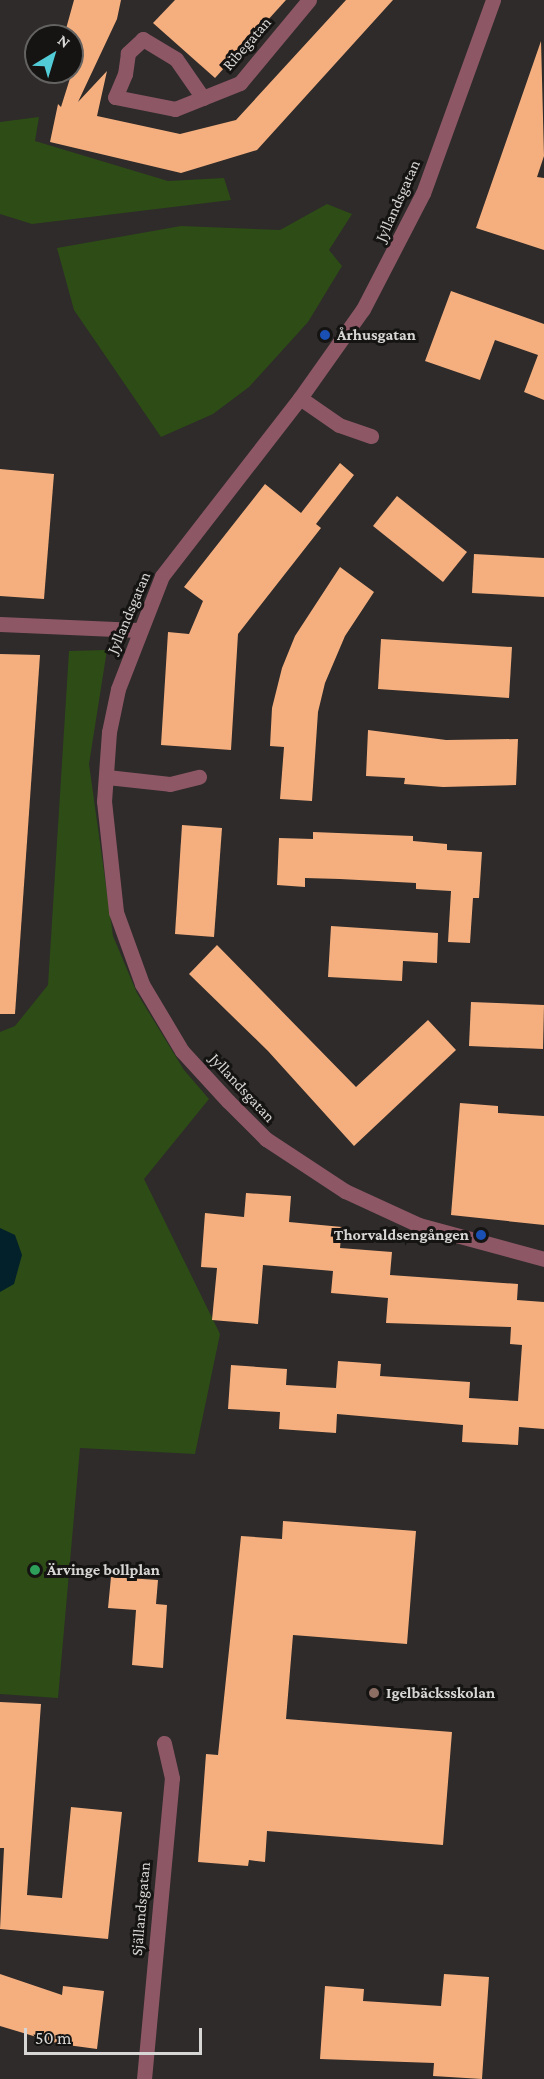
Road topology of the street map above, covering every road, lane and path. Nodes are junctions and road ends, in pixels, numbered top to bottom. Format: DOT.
graph roads {
  1 [pos="309,0"];
  2 [pos="493,0"];
  3 [pos="203,98"];
  4 [pos="300,398"];
  5 [pos="371,436"];
  6 [pos="0,624"];
  7 [pos="138,630"];
  8 [pos="106,777"];
  9 [pos="199,777"];
  10 [pos="544,1259"];
  11 [pos="164,1743"];
  12 [pos="144,2079"];
  1 -- 3 [label="street, Ribegatan"];
  2 -- 4 [label="street, Jyllandsgatan"];
  3 -- 3 [label="street, Ribegatan"];
  4 -- 5 [label="street"];
  4 -- 7 [label="street, Jyllandsgatan"];
  6 -- 7 [label="street"];
  7 -- 8 [label="street, Jyllandsgatan"];
  8 -- 9 [label="street"];
  8 -- 10 [label="street, Jyllandsgatan"];
  11 -- 12 [label="street, Själlandsgatan"];
}
